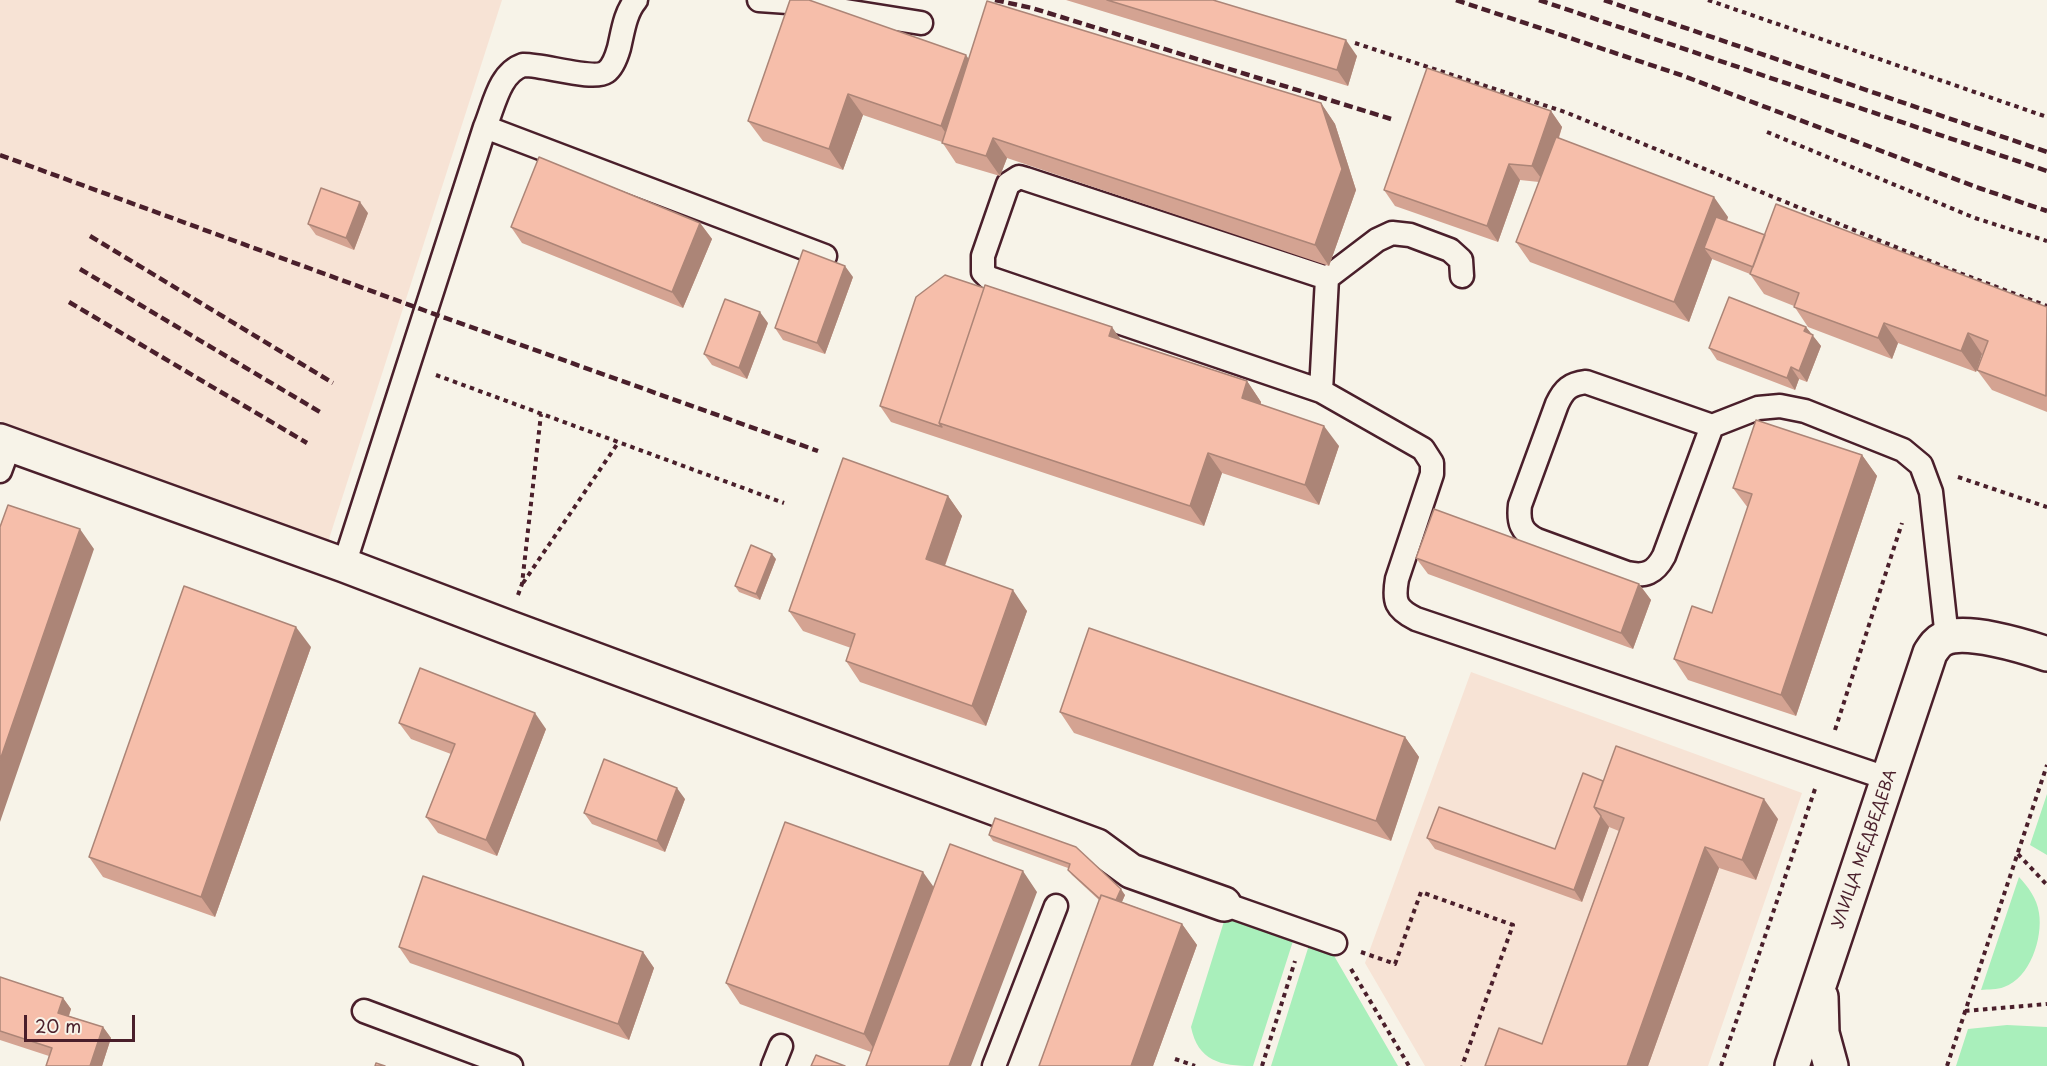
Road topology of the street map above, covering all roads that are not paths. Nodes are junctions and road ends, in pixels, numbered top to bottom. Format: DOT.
graph roads {
  1 [pos="636,0"];
  2 [pos="759,0"];
  3 [pos="921,23"];
  4 [pos="485,127"];
  5 [pos="825,256"];
  6 [pos="1462,276"];
  7 [pos="1327,278"];
  8 [pos="1321,392"];
  9 [pos="1712,426"];
  10 [pos="3,452"];
  11 [pos="344,565"];
  12 [pos="1947,638"];
  13 [pos="2047,654"];
  14 [pos="1888,779"];
  15 [pos="1224,904"];
  16 [pos="1056,906"];
  17 [pos="1335,943"];
  18 [pos="1821,981"];
  19 [pos="364,1011"];
  20 [pos="511,1066"];
  21 [pos="994,1066"];
  22 [pos="1792,1066"];
  23 [pos="1831,1066"];
  1 -- 4 [label="lane"];
  2 -- 3 [label="lane"];
  4 -- 5 [label="lane"];
  4 -- 11 [label="lane"];
  6 -- 7 [label="lane"];
  7 -- 8 [label="lane"];
  7 -- 8 [label="lane"];
  8 -- 14 [label="lane"];
  9 -- 9 [label="lane"];
  9 -- 12 [label="lane"];
  10 -- 11 [label="street"];
  11 -- 15 [label="street"];
  12 -- 13 [label="street"];
  12 -- 14 [label="street, УЛИЦА МЕДВЕДЕВА"];
  14 -- 18 [label="street, УЛИЦА МЕДВЕДЕВА"];
  15 -- 17 [label="lane"];
  16 -- 21 [label="lane"];
  18 -- 22 [label="street, УЛИЦА МЕДВЕДЕВА"];
  18 -- 23 [label="street"];
  19 -- 20 [label="lane"];
}
